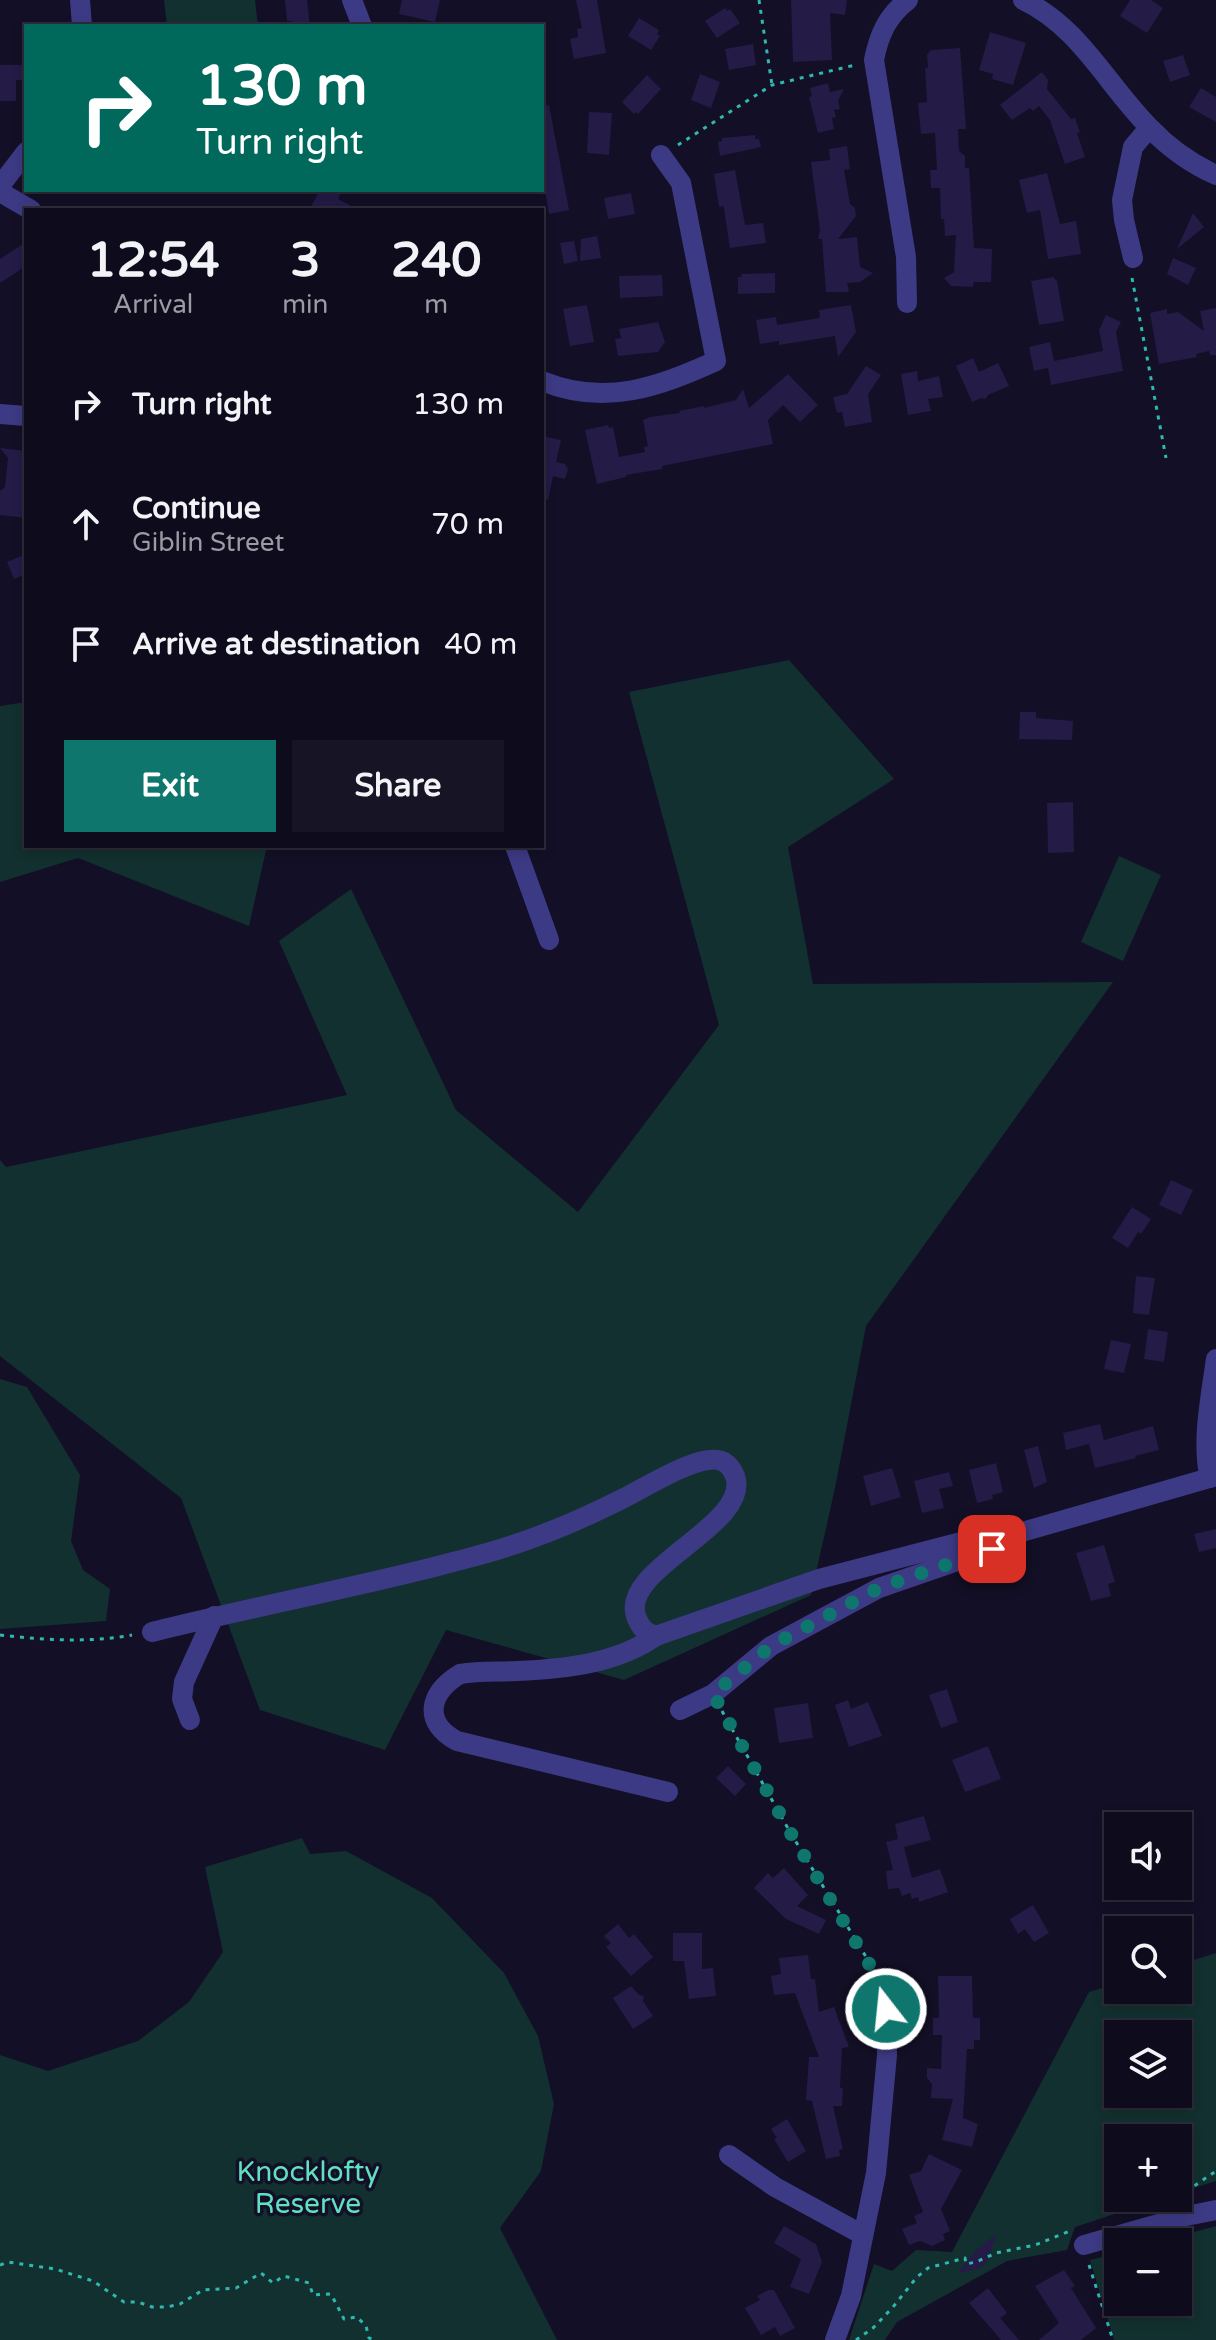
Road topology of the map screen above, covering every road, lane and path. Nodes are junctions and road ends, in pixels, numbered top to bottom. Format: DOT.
graph roads {
  1 [pos="80,0"];
  2 [pos="352,0"];
  3 [pos="759,0"];
  4 [pos="908,0"];
  5 [pos="1023,0"];
  6 [pos="82,24"];
  7 [pos="361,24"];
  8 [pos="874,60"];
  9 [pos="772,85"];
  10 [pos="1149,128"];
  11 [pos="24,155"];
  12 [pos="661,155"];
  13 [pos="1216,175"];
  14 [pos="0,189"];
  15 [pos="28,208"];
  16 [pos="1133,258"];
  17 [pos="907,303"];
  18 [pos="544,382"];
  19 [pos="0,414"];
  20 [pos="24,416"];
  21 [pos="1166,458"];
  22 [pos="516,848"];
  23 [pos="549,940"];
  24 [pos="1216,1359"];
  25 [pos="1213,1477"];
  26 [pos="1022,1532"];
  27 [pos="214,1616"];
  28 [pos="152,1632"];
  29 [pos="0,1635"];
  30 [pos="656,1636"];
  31 [pos="713,1694"];
  32 [pos="680,1710"];
  33 [pos="190,1720"];
  34 [pos="668,1792"];
  35 [pos="885,1986"];
  36 [pos="729,2155"];
  37 [pos="1216,2171"];
  38 [pos="1192,2187"];
  39 [pos="1216,2210"];
  40 [pos="863,2235"];
  41 [pos="1086,2253"];
  42 [pos="0,2265"];
  43 [pos="377,2340"];
  44 [pos="835,2340"];
  45 [pos="856,2340"];
  46 [pos="1113,2340"];
  1 -- 6 [label="street"];
  2 -- 7 [label="street"];
  3 -- 9 [label="path"];
  4 -- 8 [label="street"];
  5 -- 10 [label="street"];
  8 -- 9 [label="path"];
  8 -- 17 [label="street"];
  9 -- 12 [label="path"];
  10 -- 13 [label="street"];
  10 -- 16 [label="street"];
  11 -- 14 [label="street"];
  12 -- 18 [label="street"];
  14 -- 15 [label="street"];
  16 -- 21 [label="path"];
  19 -- 20 [label="street"];
  22 -- 23 [label="street"];
  24 -- 25 [label="street"];
  25 -- 26 [label="street"];
  26 -- 30 [label="street"];
  26 -- 31 [label="street"];
  27 -- 28 [label="street"];
  27 -- 30 [label="street"];
  27 -- 33 [label="street"];
  28 -- 29 [label="path"];
  30 -- 34 [label="street"];
  31 -- 32 [label="street"];
  31 -- 35 [label="path"];
  35 -- 40 [label="street"];
  36 -- 40 [label="street"];
  37 -- 38 [label="path"];
  39 -- 41 [label="street"];
  40 -- 44 [label="street"];
  41 -- 45 [label="path"];
  41 -- 46 [label="path"];
  42 -- 43 [label="path"];
}
